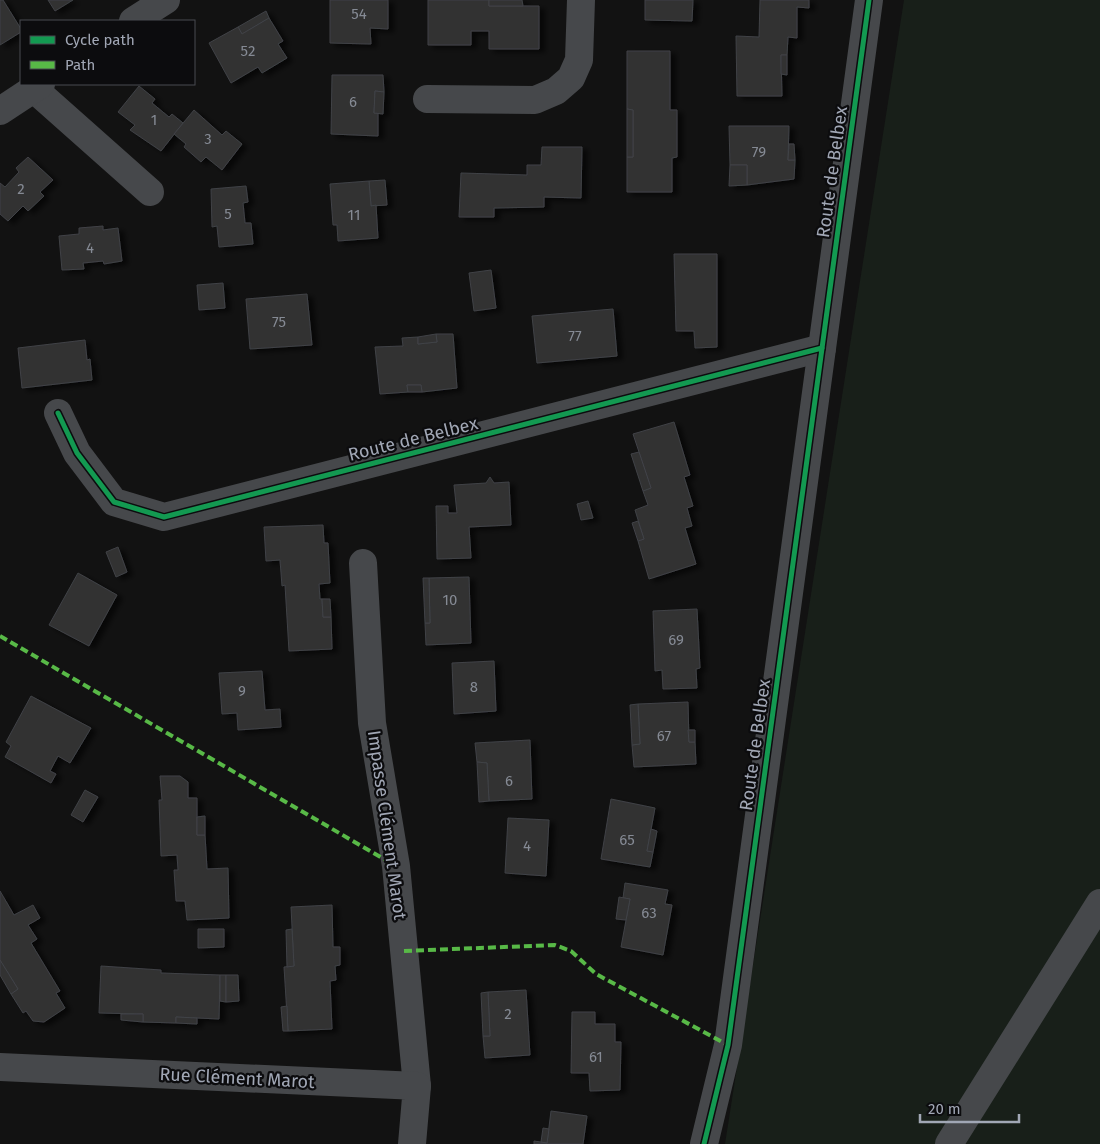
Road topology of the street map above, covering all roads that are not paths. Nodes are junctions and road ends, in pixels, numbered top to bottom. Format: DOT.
graph roads {
  1 [pos="166,0"];
  2 [pos="581,0"];
  3 [pos="869,0"];
  4 [pos="135,20"];
  5 [pos="38,86"];
  6 [pos="427,99"];
  7 [pos="0,111"];
  8 [pos="150,192"];
  9 [pos="822,348"];
  10 [pos="58,413"];
  11 [pos="363,563"];
  12 [pos="1100,903"];
  13 [pos="0,1067"];
  14 [pos="417,1086"];
  15 [pos="412,1144"];
  16 [pos="704,1144"];
  17 [pos="949,1144"];
  1 -- 4 [label="street"];
  2 -- 6 [label="street"];
  3 -- 9 [label="street, Route de Belbex"];
  5 -- 7 [label="street"];
  5 -- 8 [label="street"];
  9 -- 10 [label="street, Route de Belbex"];
  9 -- 16 [label="street, Route de Belbex"];
  11 -- 14 [label="street, Impasse Clément Marot"];
  12 -- 17 [label="street"];
  13 -- 14 [label="street, Rue Clément Marot"];
  14 -- 15 [label="street"];
}
